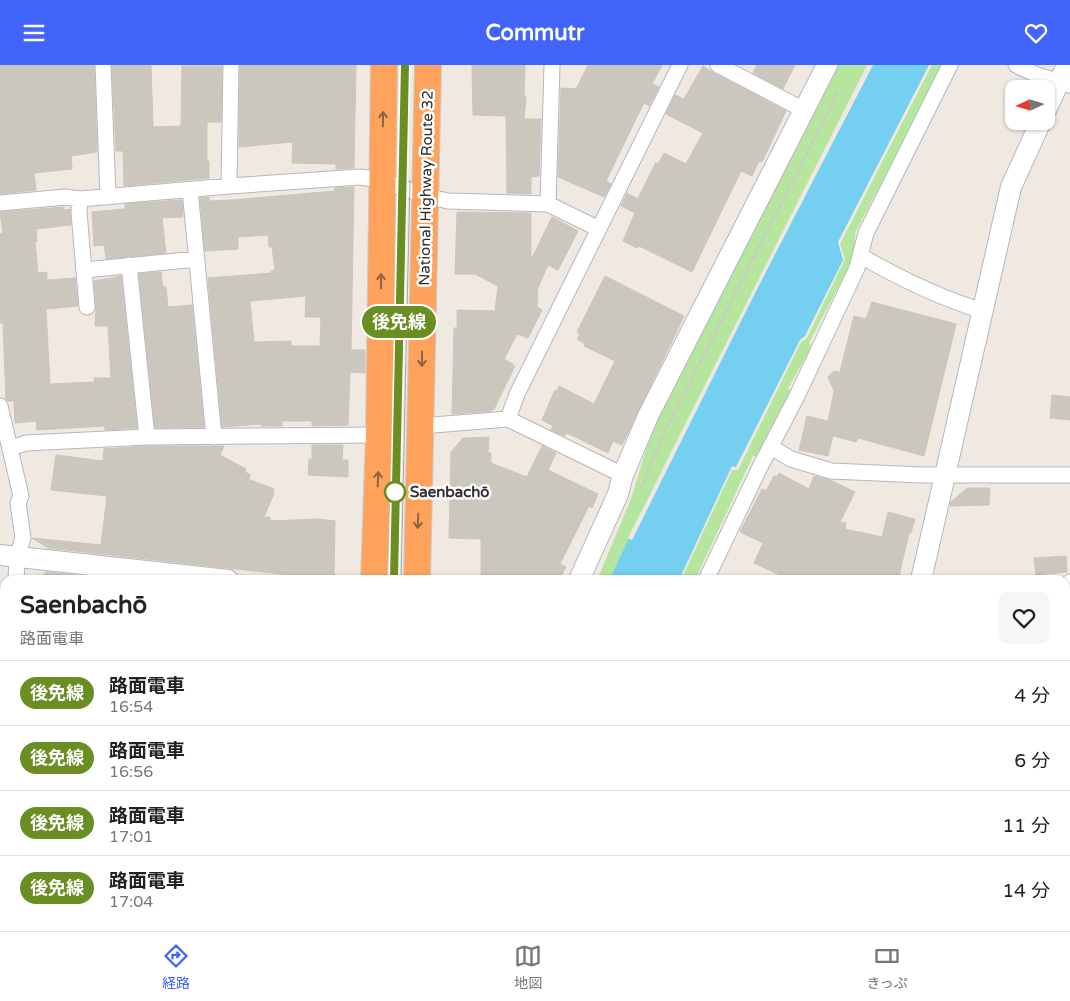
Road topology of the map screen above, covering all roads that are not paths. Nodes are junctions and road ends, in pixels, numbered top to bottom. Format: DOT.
graph roads {
  1 [pos="103,65"];
  2 [pos="231,65"];
  3 [pos="384,65"];
  4 [pos="428,65"];
  5 [pos="552,65"];
  6 [pos="680,65"];
  7 [pos="718,65"];
  8 [pos="827,65"];
  9 [pos="950,65"];
  10 [pos="1016,65"];
  11 [pos="1065,77"];
  12 [pos="1055,94"];
  13 [pos="804,110"];
  14 [pos="1037,130"];
  15 [pos="382,180"];
  16 [pos="229,186"];
  17 [pos="190,190"];
  18 [pos="425,196"];
  19 [pos="108,197"];
  20 [pos="80,199"];
  21 [pos="0,203"];
  22 [pos="548,204"];
  23 [pos="599,229"];
  24 [pos="861,255"];
  25 [pos="197,259"];
  26 [pos="129,265"];
  27 [pos="85,270"];
  28 [pos="87,307"];
  29 [pos="982,311"];
  30 [pos="0,406"];
  31 [pos="508,419"];
  32 [pos="421,426"];
  33 [pos="380,435"];
  34 [pos="148,437"];
  35 [pos="214,437"];
  36 [pos="771,447"];
  37 [pos="11,448"];
  38 [pos="946,474"];
  39 [pos="623,475"];
  40 [pos="1070,475"];
  41 [pos="8,556"];
  42 [pos="14,575"];
  43 [pos="182,575"];
  44 [pos="374,575"];
  45 [pos="417,575"];
  46 [pos="581,575"];
  47 [pos="708,575"];
  48 [pos="922,575"];
  1 -- 19 [label="street"];
  2 -- 16 [label="street"];
  15 -- 3 [label="highway, one-way"];
  4 -- 18 [label="highway, National Highway Route 32"];
  5 -- 22 [label="street"];
  6 -- 23 [label="street"];
  7 -- 13 [label="street"];
  8 -- 13 [label="street"];
  9 -- 24 [label="street"];
  10 -- 11 [label="street"];
  11 -- 12 [label="street"];
  13 -- 39 [label="street"];
  14 -- 29 [label="street"];
  15 -- 16 [label="street"];
  15 -- 18 [label="street"];
  33 -- 15 [label="highway, one-way"];
  16 -- 17 [label="street"];
  17 -- 19 [label="street"];
  17 -- 25 [label="street"];
  18 -- 22 [label="street"];
  18 -- 32 [label="highway, National Highway Route 32, one-way"];
  19 -- 20 [label="street"];
  20 -- 21 [label="street"];
  20 -- 27 [label="street"];
  22 -- 23 [label="street"];
  23 -- 31 [label="street"];
  24 -- 29 [label="street"];
  24 -- 36 [label="street"];
  25 -- 26 [label="street"];
  25 -- 35 [label="street"];
  26 -- 27 [label="street"];
  26 -- 34 [label="street"];
  27 -- 28 [label="street"];
  29 -- 38 [label="street"];
  30 -- 37 [label="street"];
  31 -- 32 [label="street"];
  31 -- 39 [label="street"];
  32 -- 45 [label="highway, National Highway Route 32, one-way"];
  33 -- 35 [label="street"];
  44 -- 33 [label="highway, one-way"];
  34 -- 35 [label="street"];
  34 -- 37 [label="street"];
  36 -- 38 [label="street"];
  36 -- 47 [label="street"];
  37 -- 41 [label="street"];
  38 -- 40 [label="street"];
  38 -- 48 [label="street"];
  39 -- 46 [label="street"];
  41 -- 42 [label="street"];
  41 -- 43 [label="street"];
}
